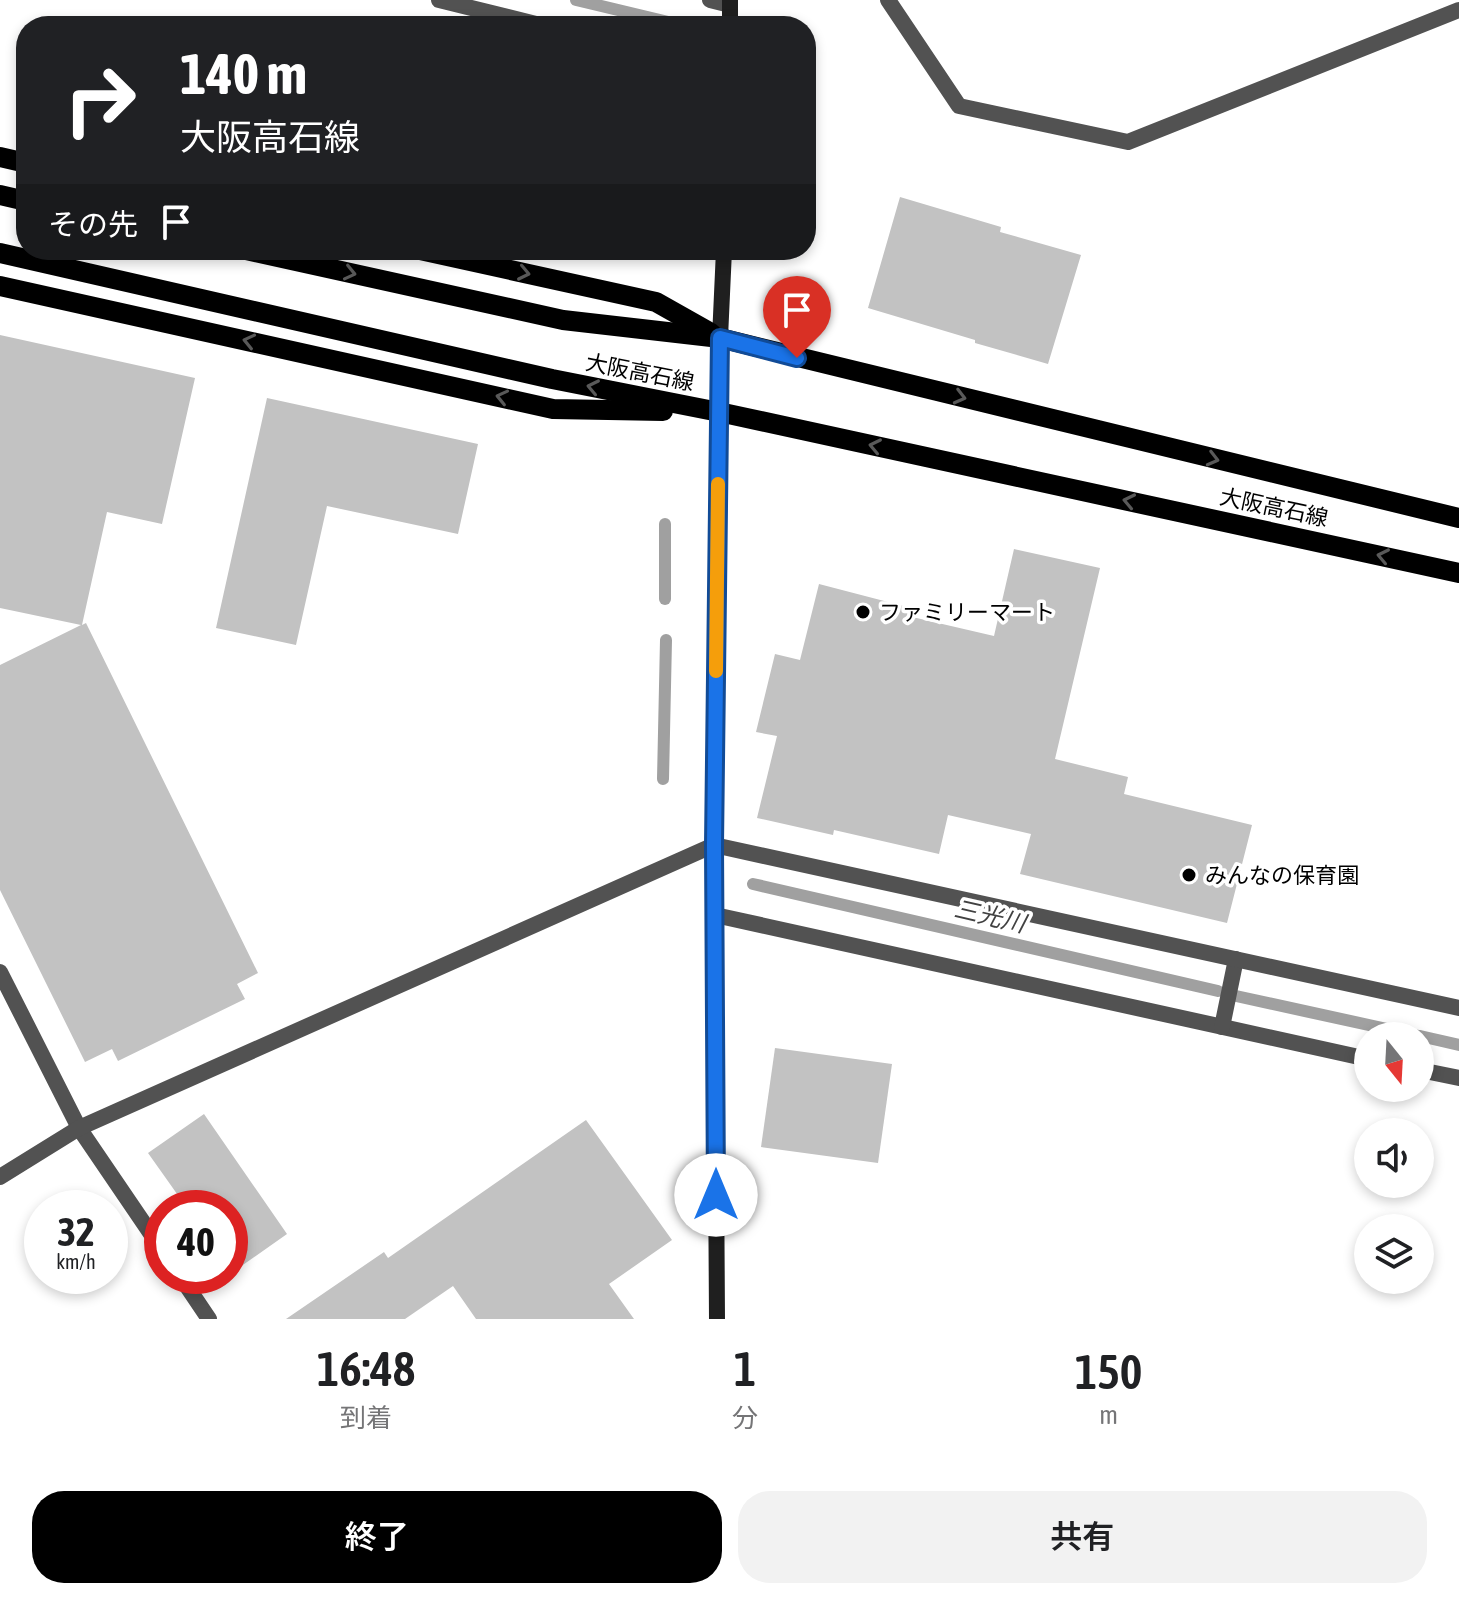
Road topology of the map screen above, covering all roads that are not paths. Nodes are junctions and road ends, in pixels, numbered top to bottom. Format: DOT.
graph roads {
  1 [pos="439,0"];
  2 [pos="710,0"];
  3 [pos="888,0"];
  4 [pos="730,2"];
  5 [pos="1459,10"];
  6 [pos="504,16"];
  7 [pos="31,260"];
  8 [pos="291,260"];
  9 [pos="465,260"];
  10 [pos="724,260"];
  11 [pos="0,286"];
  12 [pos="720,338"];
  13 [pos="719,412"];
  14 [pos="1459,518"];
  15 [pos="1459,573"];
  16 [pos="714,845"];
  17 [pos="715,915"];
  18 [pos="1235,964"];
  19 [pos="0,972"];
  20 [pos="1459,1008"];
  21 [pos="1222,1027"];
  22 [pos="1354,1056"];
  23 [pos="1434,1073"];
  24 [pos="1459,1078"];
  25 [pos="79,1128"];
  26 [pos="0,1177"];
  27 [pos="144,1224"];
  28 [pos="192,1294"];
  29 [pos="209,1319"];
  30 [pos="717,1319"];
  1 -- 6 [label="street"];
  2 -- 4 [label="street"];
  3 -- 5 [label="street"];
  13 -- 7 [label="main road, 大阪高石線, one-way"];
  8 -- 12 [label="main road, 大阪高石線, one-way"];
  9 -- 12 [label="main road, one-way"];
  10 -- 12 [label="street"];
  13 -- 11 [label="main road, one-way"];
  12 -- 13 [label="street"];
  12 -- 14 [label="main road, 大阪高石線, one-way"];
  15 -- 13 [label="main road, 大阪高石線, one-way"];
  13 -- 16 [label="street"];
  16 -- 17 [label="street"];
  16 -- 18 [label="street"];
  16 -- 25 [label="street"];
  17 -- 21 [label="street"];
  17 -- 30 [label="street"];
  18 -- 20 [label="street"];
  18 -- 21 [label="street"];
  19 -- 25 [label="street"];
  21 -- 22 [label="street"];
  23 -- 24 [label="street"];
  25 -- 26 [label="street"];
  25 -- 27 [label="street"];
  28 -- 29 [label="street"];
}
